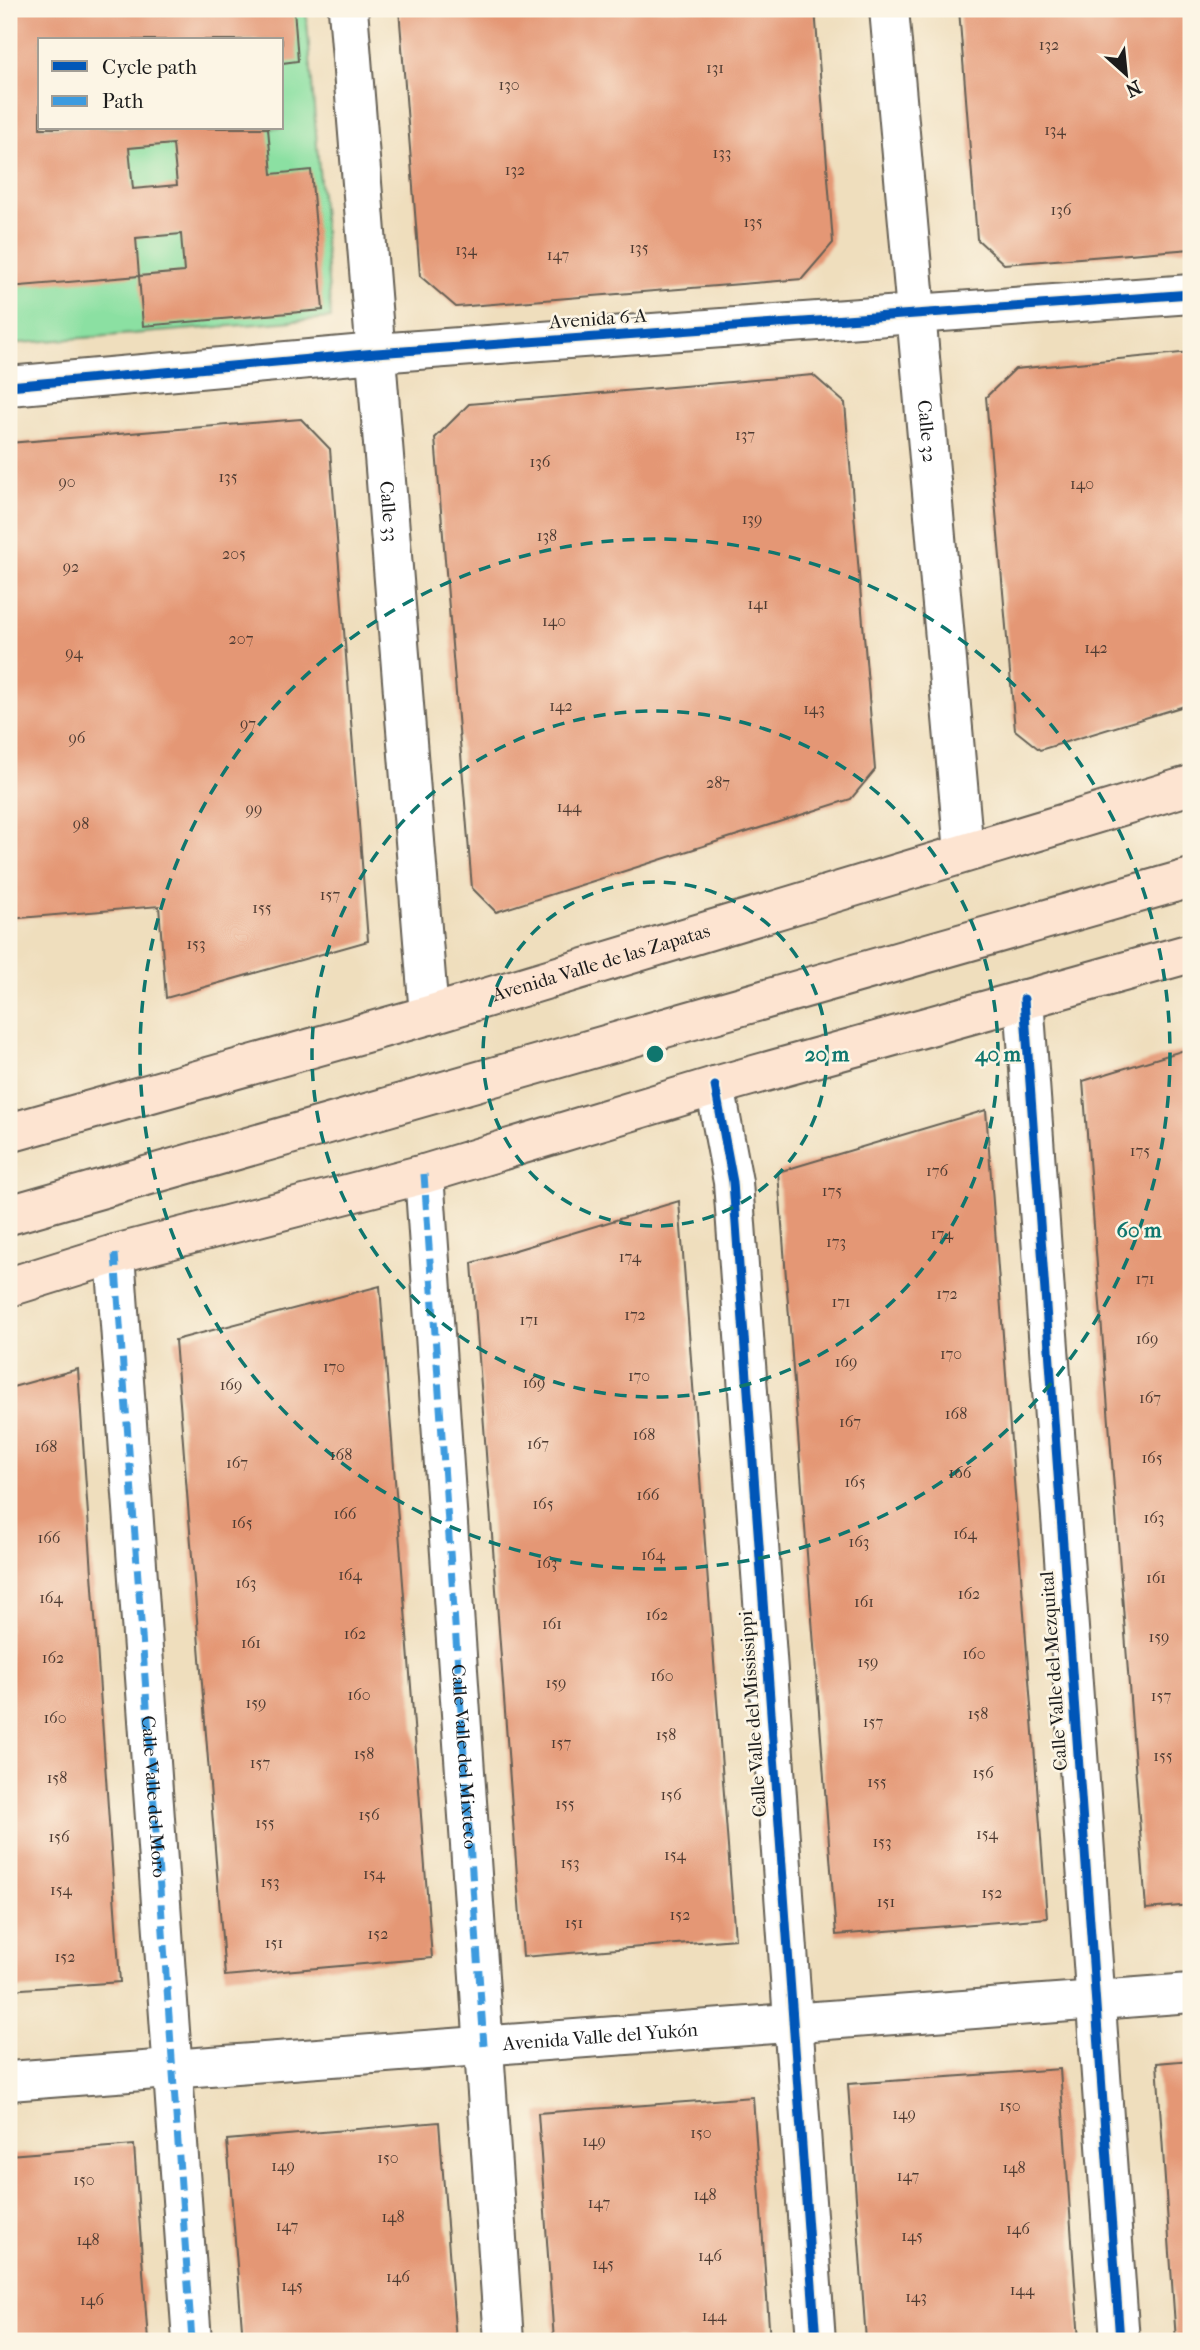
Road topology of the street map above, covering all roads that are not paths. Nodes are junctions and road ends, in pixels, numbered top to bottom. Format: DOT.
graph roads {
  1 [pos="348,9"];
  2 [pos="889,9"];
  3 [pos="1191,294"];
  4 [pos="914,314"];
  5 [pos="376,353"];
  6 [pos="9,386"];
  7 [pos="1191,785"];
  8 [pos="964,852"];
  9 [pos="1191,878"];
  10 [pos="1191,953"];
  11 [pos="1024,999"];
  12 [pos="429,1015"];
  13 [pos="715,1086"];
  14 [pos="9,1133"];
  15 [pos="424,1174"];
  16 [pos="9,1215"];
  17 [pos="115,1254"];
  18 [pos="9,1287"];
  19 [pos="1191,1993"];
  20 [pos="1095,2000"];
  21 [pos="793,2023"];
  22 [pos="484,2046"];
  23 [pos="172,2070"];
  24 [pos="9,2081"];
  25 [pos="192,2341"];
  26 [pos="504,2341"];
  27 [pos="816,2341"];
  28 [pos="1120,2341"];
  1 -- 5 [label="street, Calle 33"];
  2 -- 4 [label="street, Calle 32"];
  3 -- 4 [label="street, Avenida 6-A"];
  4 -- 5 [label="street, Avenida 6-A"];
  4 -- 8 [label="street, Calle 32"];
  5 -- 6 [label="street, Avenida 6-A"];
  5 -- 12 [label="street, Calle 33"];
  7 -- 8 [label="main road, Avenida Valle de las Zapatas"];
  8 -- 12 [label="main road, Avenida Valle de las Zapatas"];
  9 -- 16 [label="main road"];
  10 -- 11 [label="main road"];
  11 -- 13 [label="main road"];
  11 -- 20 [label="street, Calle Valle del Mezquital"];
  12 -- 14 [label="main road, Avenida Valle de las Zapatas"];
  13 -- 15 [label="main road"];
  13 -- 21 [label="street, Calle Valle del Mississippi"];
  15 -- 17 [label="main road"];
  15 -- 22 [label="street, Calle Valle del Mixteco"];
  17 -- 18 [label="main road"];
  17 -- 23 [label="street, Calle Valle del Moro"];
  19 -- 20 [label="street, Avenida Valle del Yukón"];
  20 -- 21 [label="street, Avenida Valle del Yukón"];
  20 -- 28 [label="street, Calle Valle del Mezquital"];
  21 -- 22 [label="street, Avenida Valle del Yukón"];
  21 -- 27 [label="street, Calle Valle del Mississippi"];
  22 -- 23 [label="street, Avenida Valle del Yukón"];
  22 -- 26 [label="street, Calle Valle del Mixteco"];
  23 -- 24 [label="street, Avenida Valle del Yukón"];
  23 -- 25 [label="street, Calle Valle del Moro"];
}
